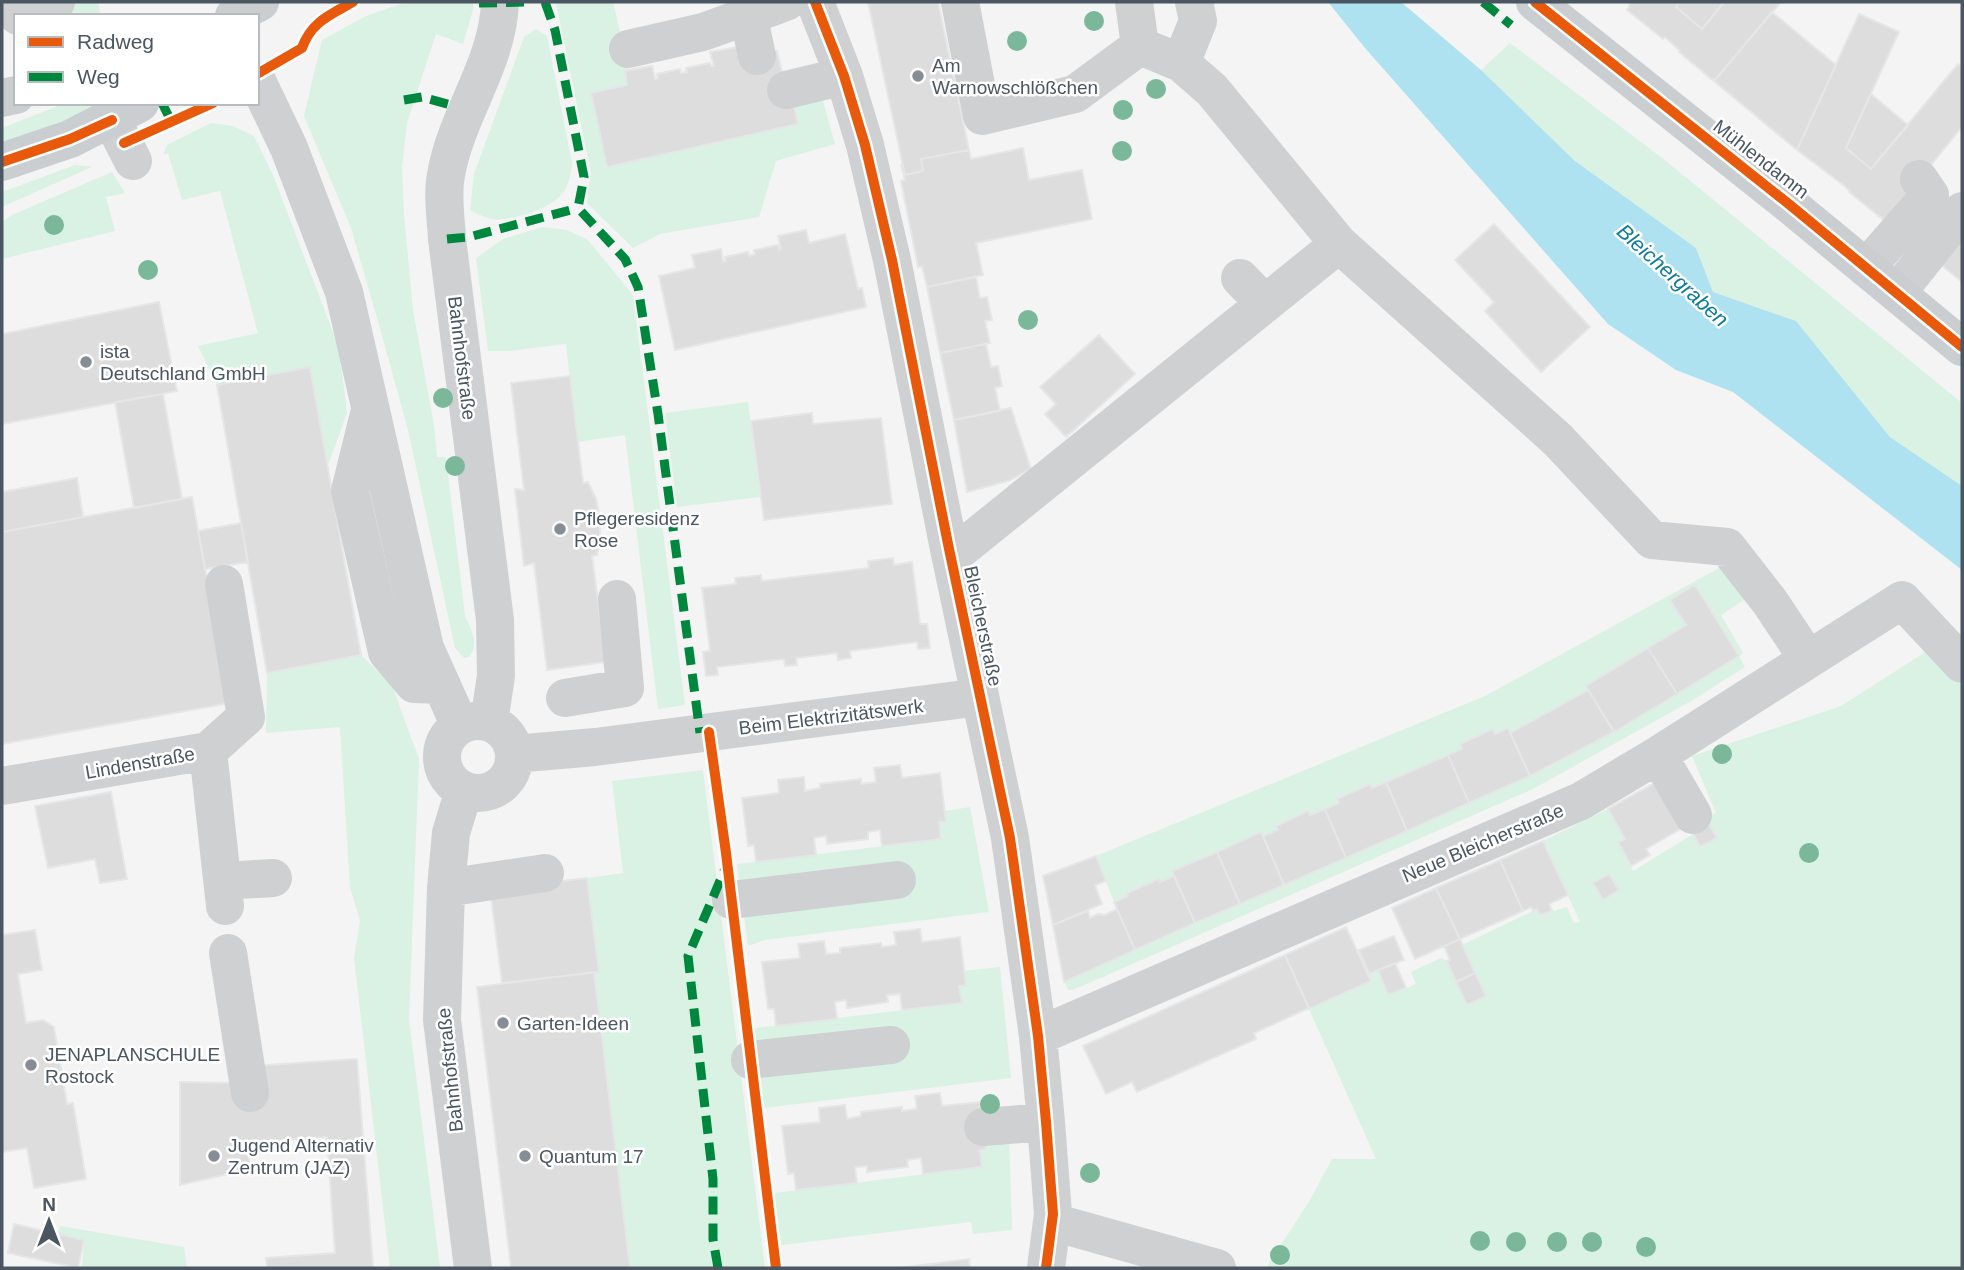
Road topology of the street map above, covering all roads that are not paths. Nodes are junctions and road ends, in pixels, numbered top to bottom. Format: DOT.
graph roads {
  1 [pos="9,2"];
  2 [pos="55,2"];
  3 [pos="260,2"];
  4 [pos="500,2"];
  5 [pos="786,2"];
  6 [pos="815,2"];
  7 [pos="960,2"];
  8 [pos="1134,2"];
  9 [pos="1194,2"];
  10 [pos="1535,2"];
  11 [pos="2,4"];
  12 [pos="22,14"];
  13 [pos="238,14"];
  14 [pos="748,15"];
  15 [pos="1140,46"];
  16 [pos="628,49"];
  17 [pos="757,55"];
  18 [pos="1181,63"];
  19 [pos="844,76"];
  20 [pos="259,85"];
  21 [pos="786,90"];
  22 [pos="126,112"];
  23 [pos="133,162"];
  24 [pos="2,163"];
  25 [pos="1919,179"];
  26 [pos="1962,211"];
  27 [pos="1339,244"];
  28 [pos="1866,268"];
  29 [pos="1897,293"];
  30 [pos="1962,347"];
  31 [pos="951,557"];
  32 [pos="224,584"];
  33 [pos="617,599"];
  34 [pos="1808,659"];
  35 [pos="1962,664"];
  36 [pos="625,688"];
  37 [pos="980,697"];
  38 [pos="565,698"];
  39 [pos="474,724"];
  40 [pos="630,742"];
  41 [pos="208,751"];
  42 [pos="514,754"];
  43 [pos="1658,755"];
  44 [pos="2,786"];
  45 [pos="464,790"];
  46 [pos="1693,815"];
  47 [pos="545,873"];
  48 [pos="274,878"];
  49 [pos="897,880"];
  50 [pos="446,888"];
  51 [pos="731,900"];
  52 [pos="228,953"];
  53 [pos="1038,1036"];
  54 [pos="891,1045"];
  55 [pos="750,1060"];
  56 [pos="250,1093"];
  57 [pos="1046,1122"];
  58 [pos="983,1127"];
  59 [pos="1053,1222"];
  60 [pos="473,1268"];
  61 [pos="1046,1268"];
  62 [pos="1217,1268"];
  1 -- 11 [label="street"];
  2 -- 12 [label="street"];
  3 -- 13 [label="main road"];
  4 -- 39 [label="street, Bahnhofstraße"];
  5 -- 14 [label="street"];
  6 -- 19 [label="street, Bleicherstraße"];
  7 -- 15 [label="street"];
  8 -- 15 [label="street"];
  9 -- 18 [label="street"];
  10 -- 28 [label="main road, Mühlendamm"];
  14 -- 16 [label="street"];
  14 -- 17 [label="street"];
  15 -- 18 [label="street"];
  18 -- 27 [label="street"];
  19 -- 21 [label="street"];
  19 -- 31 [label="street, Bleicherstraße"];
  20 -- 39 [label="street"];
  22 -- 23 [label="street"];
  22 -- 24 [label="main road"];
  25 -- 28 [label="street"];
  26 -- 29 [label="street"];
  27 -- 31 [label="street"];
  27 -- 34 [label="street"];
  28 -- 29 [label="main road, Mühlendamm"];
  29 -- 30 [label="main road, Mühlendamm"];
  31 -- 37 [label="street, Bleicherstraße"];
  32 -- 41 [label="street"];
  33 -- 36 [label="street"];
  34 -- 35 [label="street, Neue Bleicherstraße"];
  34 -- 43 [label="street, Neue Bleicherstraße"];
  36 -- 38 [label="street"];
  36 -- 40 [label="street"];
  37 -- 40 [label="street, Beim Elektrizitätswerk"];
  37 -- 53 [label="street, Bleicherstraße"];
  39 -- 42 [label="street"];
  39 -- 45 [label="street"];
  40 -- 42 [label="street, Beim Elektrizitätswerk"];
  41 -- 44 [label="street, Lindenstraße"];
  41 -- 48 [label="street, Lindenstraße"];
  42 -- 45 [label="street"];
  43 -- 46 [label="street"];
  43 -- 53 [label="street, Neue Bleicherstraße"];
  45 -- 50 [label="street, Bahnhofstraße"];
  47 -- 50 [label="street"];
  49 -- 51 [label="street"];
  50 -- 60 [label="street, Bahnhofstraße"];
  52 -- 56 [label="street"];
  53 -- 57 [label="street, Bleicherstraße"];
  54 -- 55 [label="street"];
  57 -- 58 [label="street"];
  57 -- 59 [label="street, Bleicherstraße"];
  59 -- 61 [label="street, Bleicherstraße"];
  59 -- 62 [label="street"];
}
